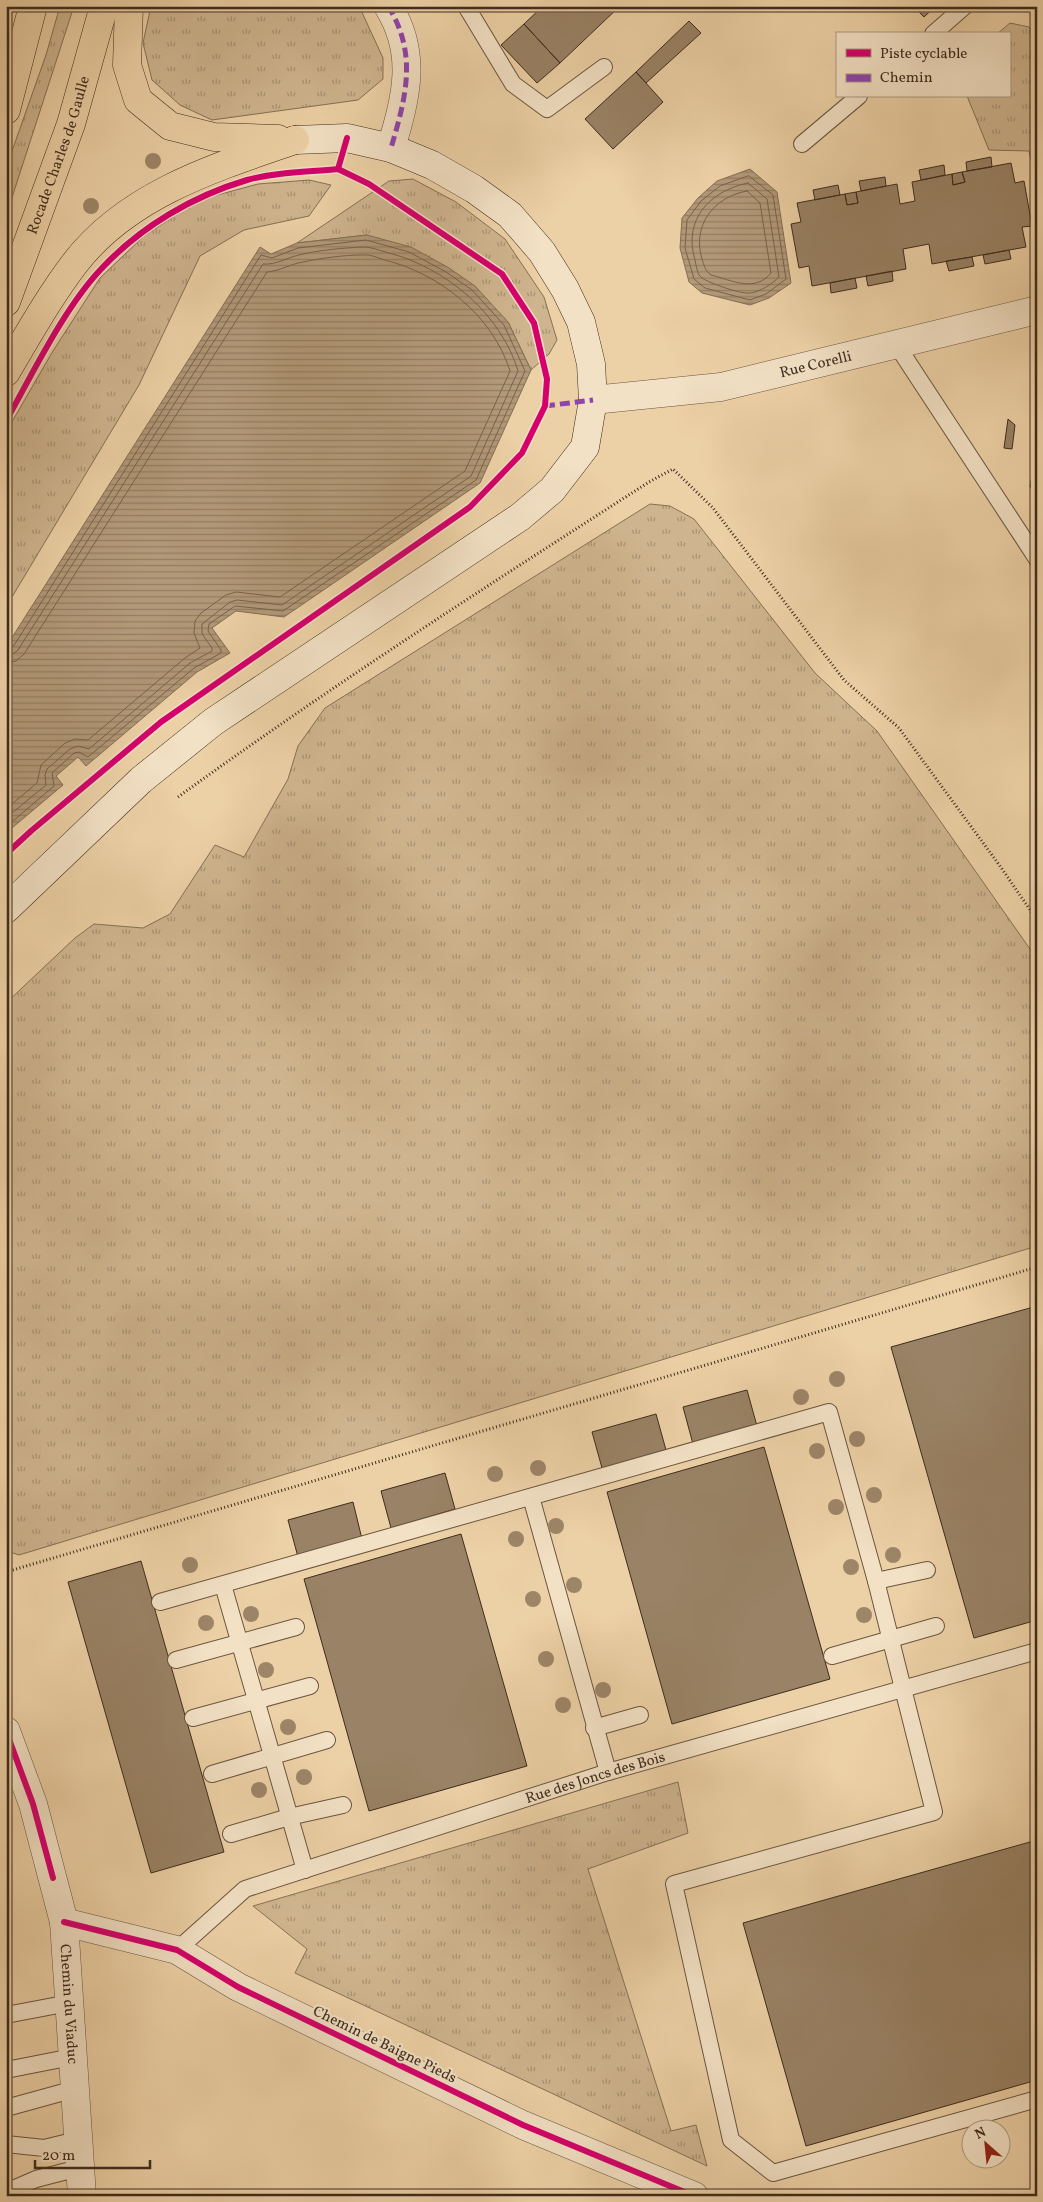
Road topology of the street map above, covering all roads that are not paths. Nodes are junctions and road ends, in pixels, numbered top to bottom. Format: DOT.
graph roads {
  1 [pos="33,6"];
  2 [pos="104,6"];
  3 [pos="129,6"];
  4 [pos="388,6"];
  5 [pos="466,6"];
  6 [pos="965,6"];
  7 [pos="935,32"];
  8 [pos="604,67"];
  9 [pos="857,98"];
  10 [pos="6,110"];
  11 [pos="295,140"];
  12 [pos="802,144"];
  13 [pos="391,148"];
  14 [pos="6,302"];
  15 [pos="1037,310"];
  16 [pos="896,344"];
  17 [pos="6,372"];
  18 [pos="593,400"];
  19 [pos="1037,559"];
  20 [pos="6,909"];
  21 [pos="531,1497"];
  22 [pos="928,1570"];
  23 [pos="876,1581"];
  24 [pos="223,1585"];
  25 [pos="160,1602"];
  26 [pos="936,1626"];
  27 [pos="296,1627"];
  28 [pos="890,1638"];
  29 [pos="240,1644"];
  30 [pos="1037,1651"];
  31 [pos="832,1656"];
  32 [pos="176,1660"];
  33 [pos="310,1686"];
  34 [pos="903,1687"];
  35 [pos="256,1700"];
  36 [pos="640,1715"];
  37 [pos="193,1718"];
  38 [pos="594,1728"];
  39 [pos="6,1731"];
  40 [pos="327,1740"];
  41 [pos="272,1756"];
  42 [pos="608,1772"];
  43 [pos="212,1774"];
  44 [pos="344,1806"];
  45 [pos="290,1817"];
  46 [pos="231,1834"];
  47 [pos="306,1870"];
  48 [pos="64,1922"];
  49 [pos="177,1950"];
  50 [pos="69,2003"];
  51 [pos="6,2015"];
  52 [pos="72,2057"];
  53 [pos="6,2070"];
  54 [pos="75,2089"];
  55 [pos="1037,2099"];
  56 [pos="6,2108"];
  57 [pos="77,2140"];
  58 [pos="6,2144"];
  59 [pos="79,2168"];
  60 [pos="6,2192"];
  61 [pos="82,2196"];
  62 [pos="694,2196"];
  1 -- 10 [label="main road"];
  2 -- 14 [label="main road, Rocade Charles de Gaulle"];
  3 -- 11 [label="main road"];
  4 -- 13 [label="street"];
  5 -- 8 [label="lane"];
  6 -- 7 [label="lane"];
  9 -- 12 [label="lane"];
  11 -- 13 [label="street"];
  11 -- 17 [label="main road"];
  13 -- 18 [label="street"];
  15 -- 16 [label="street, Rue Corelli"];
  16 -- 18 [label="street, Rue Corelli"];
  16 -- 19 [label="lane"];
  18 -- 20 [label="street"];
  21 -- 23 [label="lane"];
  21 -- 24 [label="lane"];
  21 -- 38 [label="lane"];
  22 -- 23 [label="lane"];
  23 -- 28 [label="lane"];
  24 -- 25 [label="lane"];
  24 -- 29 [label="lane"];
  26 -- 28 [label="lane"];
  27 -- 29 [label="lane"];
  28 -- 31 [label="lane"];
  28 -- 34 [label="lane"];
  29 -- 32 [label="lane"];
  29 -- 35 [label="lane"];
  30 -- 34 [label="lane, Rue des Joncs des Bois"];
  33 -- 35 [label="lane"];
  34 -- 42 [label="lane, Rue des Joncs des Bois"];
  34 -- 55 [label="lane"];
  35 -- 37 [label="lane"];
  35 -- 41 [label="lane"];
  36 -- 38 [label="lane"];
  38 -- 42 [label="lane"];
  39 -- 48 [label="street, Chemin du Viaduc"];
  40 -- 41 [label="lane"];
  41 -- 43 [label="lane"];
  41 -- 45 [label="lane"];
  42 -- 47 [label="lane, Rue des Joncs des Bois"];
  44 -- 45 [label="lane"];
  45 -- 46 [label="lane"];
  45 -- 47 [label="lane"];
  47 -- 49 [label="lane, Rue des Joncs des Bois"];
  48 -- 49 [label="street, Chemin de Baigne Pieds"];
  48 -- 50 [label="street, Chemin du Viaduc"];
  49 -- 62 [label="street, Chemin de Baigne Pieds"];
  50 -- 51 [label="lane"];
  50 -- 52 [label="street, Chemin du Viaduc"];
  52 -- 53 [label="lane"];
  52 -- 54 [label="street, Chemin du Viaduc"];
  54 -- 56 [label="lane"];
  54 -- 57 [label="street, Chemin du Viaduc"];
  57 -- 58 [label="lane"];
  57 -- 59 [label="street, Chemin du Viaduc"];
  59 -- 60 [label="lane"];
  59 -- 61 [label="street, Chemin du Viaduc"];
}
